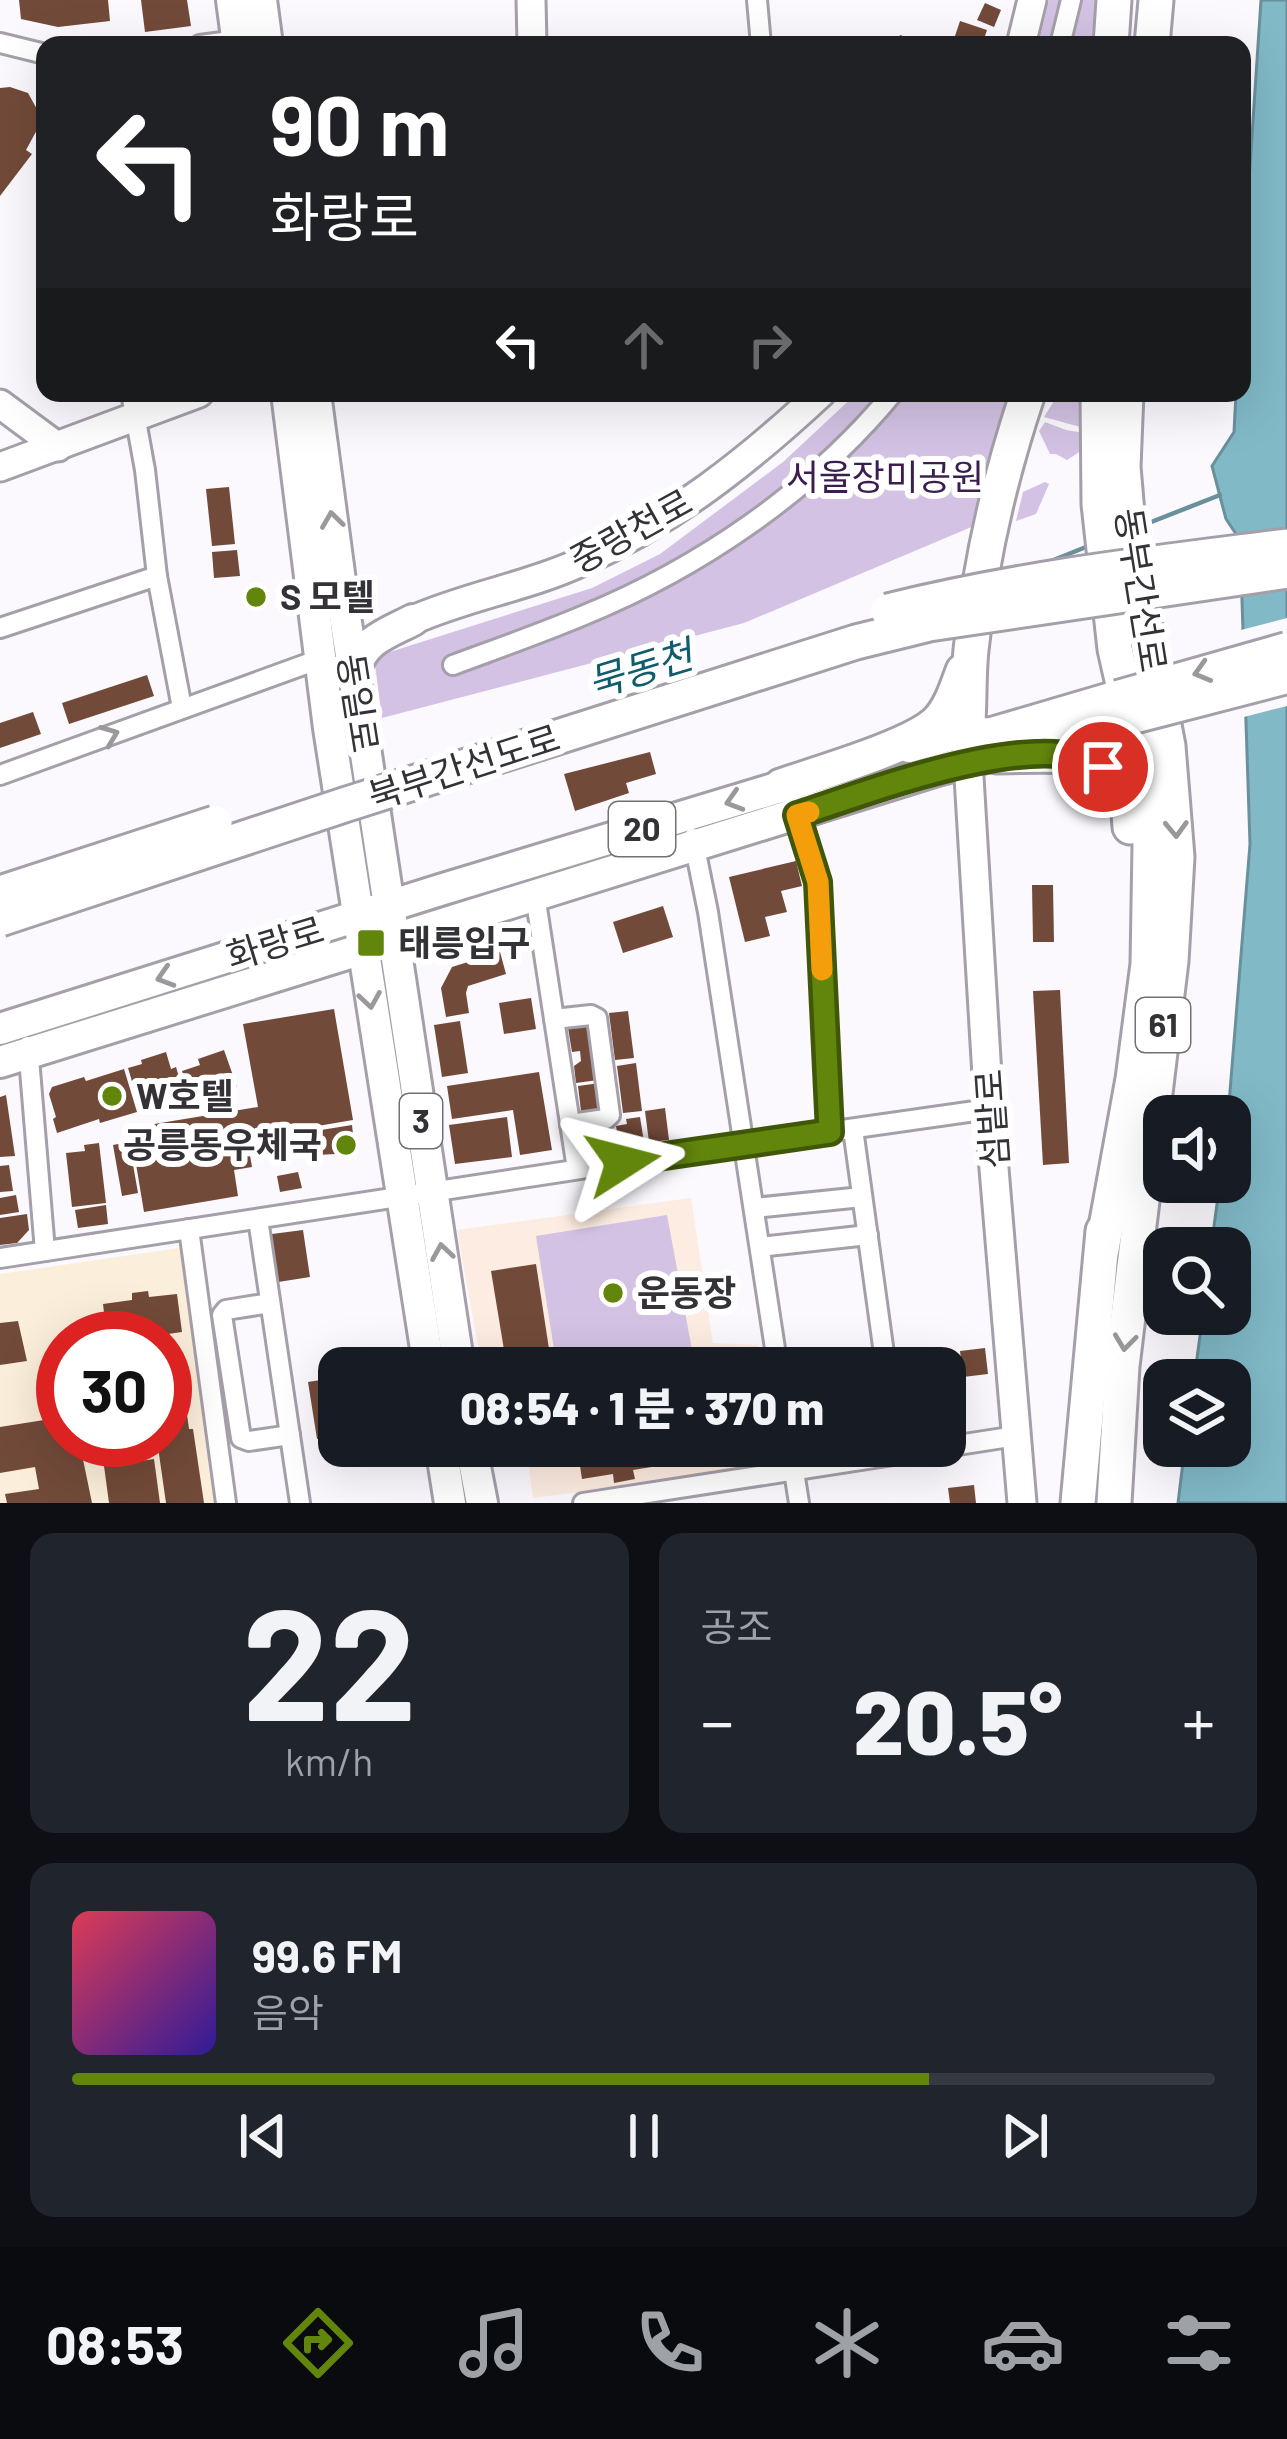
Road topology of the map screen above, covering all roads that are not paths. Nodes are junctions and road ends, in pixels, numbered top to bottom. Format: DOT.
graph roads {
  1 [pos="232,0"];
  2 [pos="261,0"];
  3 [pos="531,0"];
  4 [pos="758,0"];
  5 [pos="1032,0"];
  6 [pos="1071,0"];
  7 [pos="1118,0"];
  8 [pos="1156,0"];
  9 [pos="247,36"];
  10 [pos="252,36"];
  11 [pos="532,36"];
  12 [pos="760,36"];
  13 [pos="1024,36"];
  14 [pos="1062,36"];
  15 [pos="1112,36"];
  16 [pos="1122,36"];
  17 [pos="1154,36"];
  18 [pos="0,43"];
  19 [pos="36,52"];
  20 [pos="288,402"];
  21 [pos="316,402"];
  22 [pos="811,402"];
  23 [pos="886,402"];
  24 [pos="1025,402"];
  25 [pos="1098,402"];
  26 [pos="1126,402"];
  27 [pos="0,404"];
  28 [pos="132,405"];
  29 [pos="58,447"];
  30 [pos="0,466"];
  31 [pos="1287,546"];
  32 [pos="1117,550"];
  33 [pos="1287,571"];
  34 [pos="157,576"];
  35 [pos="345,614"];
  36 [pos="413,620"];
  37 [pos="0,628"];
  38 [pos="1287,648"];
  39 [pos="971,652"];
  40 [pos="320,659"];
  41 [pos="453,665"];
  42 [pos="354,672"];
  43 [pos="1287,678"];
  44 [pos="182,707"];
  45 [pos="1122,708"];
  46 [pos="977,751"];
  47 [pos="0,775"];
  48 [pos="789,801"];
  49 [pos="688,815"];
  50 [pos="695,846"];
  51 [pos="0,892"];
  52 [pos="535,896"];
  53 [pos="390,906"];
  54 [pos="358,917"];
  55 [pos="0,919"];
  56 [pos="394,939"];
  57 [pos="363,948"];
  58 [pos="554,1019"];
  59 [pos="10,1025"];
  60 [pos="15,1057"];
  61 [pos="989,1109"];
  62 [pos="570,1124"];
  63 [pos="853,1129"];
  64 [pos="830,1132"];
  65 [pos="744,1144"];
  66 [pos="577,1169"];
  67 [pos="432,1191"];
  68 [pos="401,1196"];
  69 [pos="862,1197"];
  70 [pos="754,1208"];
  71 [pos="258,1219"];
  72 [pos="188,1229"];
  73 [pos="868,1235"];
  74 [pos="760,1247"];
  75 [pos="1102,1249"];
  76 [pos="45,1251"];
  77 [pos="0,1258"];
  78 [pos="270,1303"];
  79 [pos="426,1347"];
  80 [pos="456,1347"];
  81 [pos="775,1347"];
  82 [pos="883,1347"];
  83 [pos="229,1360"];
  84 [pos="208,1363"];
  85 [pos="290,1435"];
  86 [pos="1016,1436"];
  87 [pos="966,1442"];
  88 [pos="444,1467"];
  89 [pos="475,1467"];
  90 [pos="793,1467"];
  91 [pos="813,1467"];
  92 [pos="794,1471"];
  93 [pos="627,1500"];
  94 [pos="226,1503"];
  95 [pos="300,1503"];
  96 [pos="450,1503"];
  97 [pos="482,1503"];
  98 [pos="583,1503"];
  99 [pos="799,1503"];
  100 [pos="1022,1503"];
  101 [pos="1078,1503"];
  102 [pos="1114,1503"];
  1 -- 9 [label="main road"];
  2 -- 10 [label="main road"];
  3 -- 11 [label="main road"];
  4 -- 12 [label="street"];
  5 -- 13 [label="main road"];
  6 -- 14 [label="street"];
  7 -- 15 [label="highway"];
  7 -- 16 [label="highway"];
  8 -- 17 [label="highway"];
  18 -- 19 [label="street"];
  20 -- 40 [label="main road, 동일로 / 3"];
  35 -- 21 [label="main road, 동일로 / 3, one-way"];
  22 -- 36 [label="main road, 중랑천로"];
  23 -- 41 [label="street"];
  24 -- 39 [label="highway, bridge"];
  25 -- 32 [label="highway"];
  26 -- 32 [label="highway, 동부간선로 / 61"];
  27 -- 29 [label="main road"];
  28 -- 29 [label="main road"];
  28 -- 34 [label="street"];
  29 -- 30 [label="main road"];
  31 -- 51 [label="highway, 북부간선도로, bridge"];
  32 -- 75 [label="highway"];
  32 -- 102 [label="highway, 동부간선로 / 61, one-way"];
  33 -- 55 [label="highway, 북부간선도로, bridge"];
  34 -- 37 [label="street"];
  34 -- 44 [label="street"];
  35 -- 36 [label="main road"];
  35 -- 42 [label="main road, 동일로 / 3"];
  36 -- 42 [label="main road"];
  38 -- 45 [label="main road, 화랑로 / 20, one-way, bridge"];
  39 -- 46 [label="highway"];
  39 -- 48 [label="highway"];
  40 -- 44 [label="street"];
  40 -- 54 [label="main road, 동일로 / 3"];
  42 -- 53 [label="main road, 동일로 / 3"];
  43 -- 45 [label="main road, 화랑로 / 20, bridge"];
  47 -- 44 [label="street, one-way"];
  45 -- 46 [label="main road, 화랑로 / 20"];
  46 -- 48 [label="main road, 화랑로 / 20"];
  46 -- 61 [label="main road, 섬밭로"];
  46 -- 75 [label="highway"];
  48 -- 49 [label="main road, 화랑로 / 20, one-way"];
  48 -- 50 [label="main road, 화랑로 / 20"];
  48 -- 64 [label="street"];
  49 -- 50 [label="street"];
  49 -- 53 [label="main road, 화랑로 / 20"];
  50 -- 52 [label="main road, 화랑로 / 20"];
  50 -- 65 [label="street"];
  52 -- 56 [label="main road, 화랑로 / 20"];
  52 -- 58 [label="street"];
  53 -- 54 [label="main road, 화랑로 / 20"];
  53 -- 56 [label="main road, 동일로 / 3"];
  54 -- 57 [label="main road, 동일로 / 3"];
  54 -- 59 [label="main road, 화랑로 / 20, one-way"];
  56 -- 57 [label="main road, 화랑로 / 20"];
  56 -- 67 [label="main road, 동일로 / 3"];
  57 -- 60 [label="main road, 화랑로 / 20"];
  57 -- 68 [label="main road, 동일로 / 3, one-way"];
  58 -- 62 [label="street"];
  58 -- 62 [label="street"];
  59 -- 60 [label="street"];
  60 -- 76 [label="street"];
  61 -- 63 [label="street"];
  61 -- 86 [label="main road, 섬밭로"];
  62 -- 66 [label="street"];
  63 -- 64 [label="street"];
  63 -- 69 [label="street"];
  64 -- 65 [label="street"];
  65 -- 66 [label="street"];
  65 -- 70 [label="street"];
  66 -- 67 [label="street"];
  67 -- 68 [label="street"];
  80 -- 67 [label="main road, 동일로 / 3, one-way"];
  68 -- 71 [label="street"];
  68 -- 79 [label="main road, 동일로 / 3"];
  69 -- 70 [label="street"];
  69 -- 73 [label="street"];
  70 -- 74 [label="street"];
  71 -- 72 [label="street"];
  71 -- 78 [label="street"];
  72 -- 76 [label="street"];
  72 -- 84 [label="street"];
  73 -- 74 [label="street"];
  73 -- 82 [label="street"];
  74 -- 81 [label="street"];
  75 -- 101 [label="highway"];
  76 -- 77 [label="street"];
  78 -- 83 [label="street"];
  78 -- 85 [label="street"];
  83 -- 84 [label="street"];
  83 -- 85 [label="street"];
  84 -- 94 [label="street"];
  85 -- 95 [label="street"];
  86 -- 87 [label="street"];
  86 -- 100 [label="main road, 섬밭로"];
  88 -- 96 [label="main road"];
  89 -- 97 [label="main road"];
  90 -- 92 [label="street"];
  91 -- 92 [label="street"];
  92 -- 93 [label="street"];
  92 -- 99 [label="street"];
  93 -- 98 [label="street"];
}
